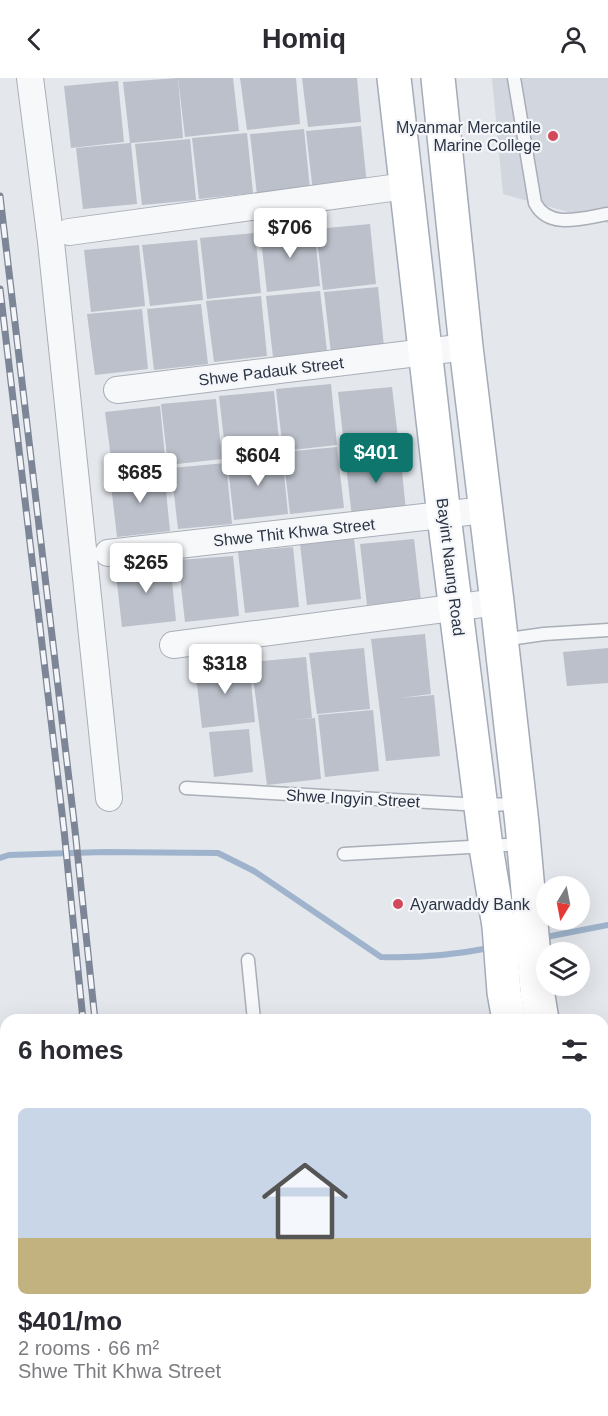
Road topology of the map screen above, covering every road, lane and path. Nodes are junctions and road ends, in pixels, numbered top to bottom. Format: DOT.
graph roads {
  1 [pos="30,78"];
  2 [pos="394,78"];
  3 [pos="438,78"];
  4 [pos="514,78"];
  5 [pos="406,186"];
  6 [pos="608,214"];
  7 [pos="69,232"];
  8 [pos="466,347"];
  9 [pos="424,352"];
  10 [pos="117,390"];
  11 [pos="485,510"];
  12 [pos="444,516"];
  13 [pos="108,553"];
  14 [pos="497,602"];
  15 [pos="456,609"];
  16 [pos="608,630"];
  17 [pos="501,640"];
  18 [pos="173,645"];
  19 [pos="186,788"];
  20 [pos="108,798"];
  21 [pos="519,804"];
  22 [pos="481,805"];
  23 [pos="524,844"];
  24 [pos="486,846"];
  25 [pos="344,854"];
  26 [pos="248,960"];
  27 [pos="540,1005"];
  28 [pos="506,1006"];
  29 [pos="253,1014"];
  1 -- 20 [label="street"];
  2 -- 5 [label="main road, Bayint Naung Road"];
  3 -- 8 [label="main road"];
  4 -- 6 [label="lane"];
  5 -- 7 [label="street"];
  5 -- 9 [label="main road, Bayint Naung Road"];
  8 -- 9 [label="street, Shwe Padauk Street"];
  8 -- 11 [label="main road"];
  9 -- 10 [label="street, Shwe Padauk Street"];
  9 -- 12 [label="main road, Bayint Naung Road"];
  11 -- 12 [label="street, Shwe Thit Khwa Street"];
  11 -- 14 [label="main road"];
  12 -- 13 [label="street, Shwe Thit Khwa Street"];
  12 -- 15 [label="main road, Bayint Naung Road"];
  14 -- 15 [label="street"];
  14 -- 17 [label="main road"];
  15 -- 18 [label="street"];
  15 -- 22 [label="main road, Bayint Naung Road"];
  16 -- 17 [label="lane"];
  17 -- 21 [label="main road"];
  19 -- 22 [label="lane, Shwe Ingyin Street"];
  21 -- 22 [label="lane, Shwe Ingyin Street"];
  21 -- 23 [label="main road"];
  22 -- 24 [label="main road, Bayint Naung Road"];
  23 -- 24 [label="lane"];
  23 -- 27 [label="main road"];
  24 -- 25 [label="lane"];
  24 -- 28 [label="main road, Bayint Naung Road"];
  26 -- 29 [label="lane"];
}
